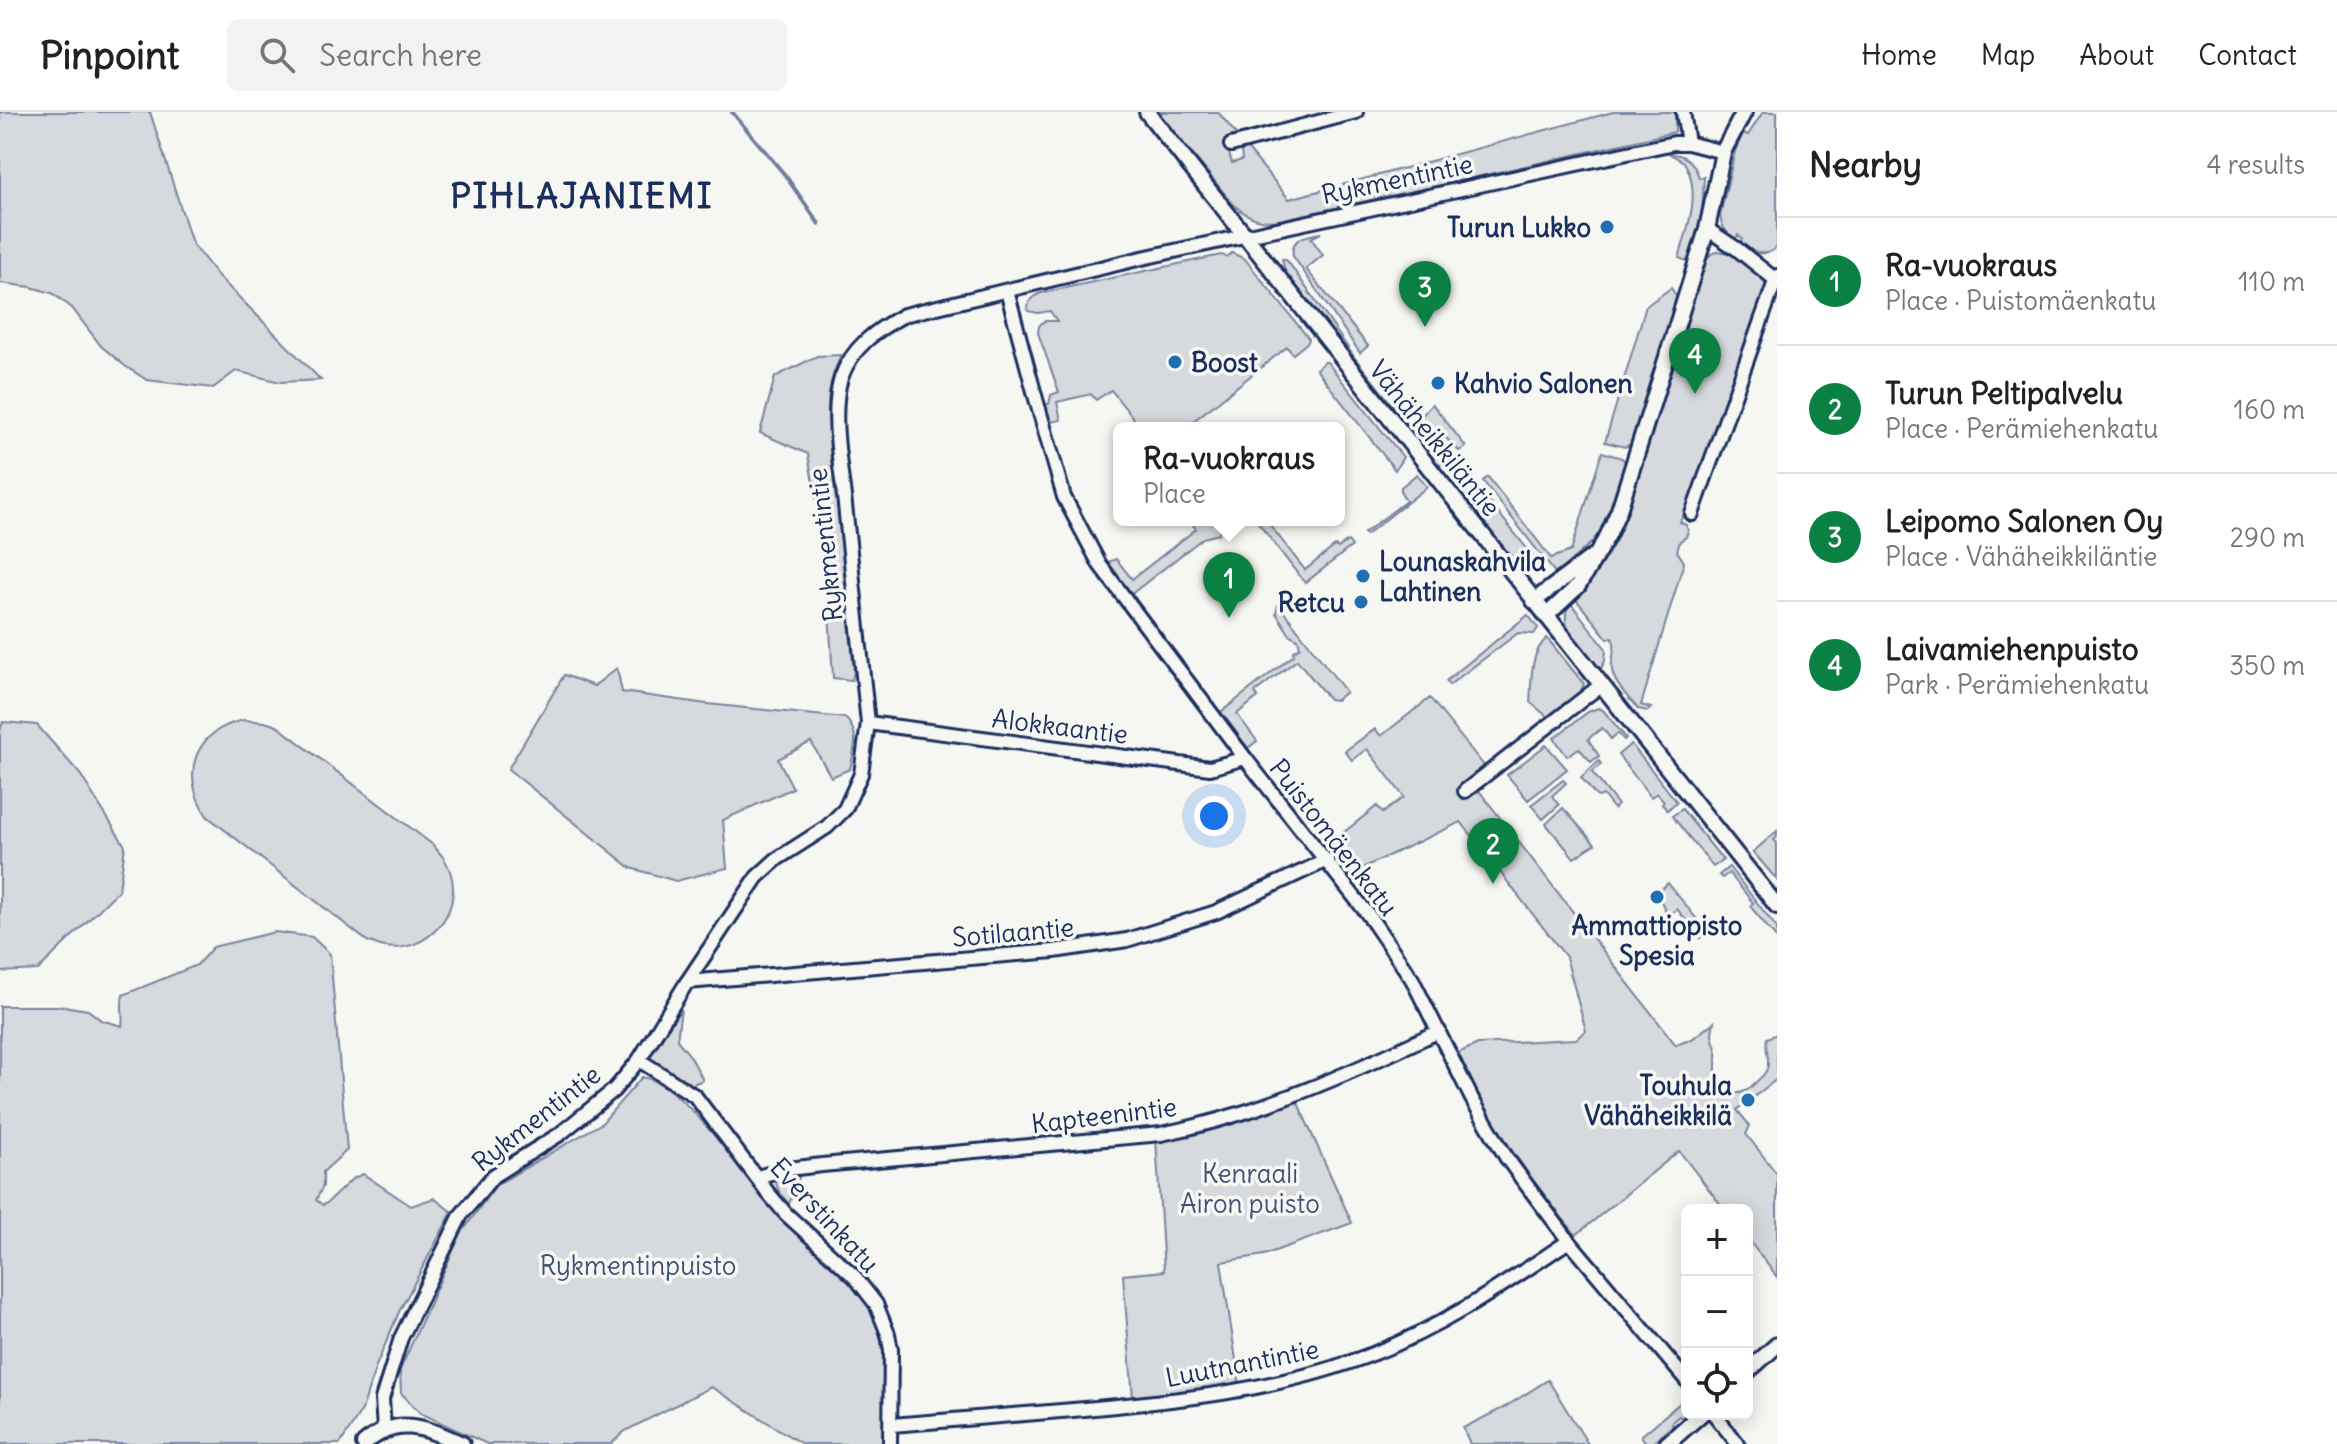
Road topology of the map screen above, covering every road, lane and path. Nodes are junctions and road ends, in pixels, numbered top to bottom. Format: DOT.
graph roads {
  1 [pos="1147,112"];
  2 [pos="1356,112"];
  3 [pos="1683,112"];
  4 [pos="1744,112"];
  5 [pos="1688,143"];
  6 [pos="1231,145"];
  7 [pos="1723,152"];
  8 [pos="1707,229"];
  9 [pos="1246,236"];
  10 [pos="1777,279"];
  11 [pos="1007,291"];
  12 [pos="1692,514"];
  13 [pos="1596,555"];
  14 [pos="1534,601"];
  15 [pos="1546,616"];
  16 [pos="1601,685"];
  17 [pos="868,723"];
  18 [pos="1245,758"];
  19 [pos="1465,791"];
  20 [pos="1327,860"];
  21 [pos="1777,906"];
  22 [pos="687,982"];
  23 [pos="1439,1031"];
  24 [pos="639,1060"];
  25 [pos="758,1177"];
  26 [pos="1569,1241"];
  27 [pos="1777,1345"];
  28 [pos="1753,1367"];
  29 [pos="1681,1374"];
  30 [pos="1694,1420"];
  31 [pos="1719,1420"];
  32 [pos="892,1425"];
  33 [pos="384,1430"];
  34 [pos="364,1444"];
  35 [pos="462,1444"];
  36 [pos="890,1444"];
  37 [pos="1667,1444"];
  38 [pos="1738,1444"];
  1 -- 9 [label="street, Vähäheikkiläntie"];
  2 -- 6 [label="street"];
  3 -- 5 [label="street"];
  4 -- 7 [label="street"];
  5 -- 7 [label="street, Rykmentintie"];
  5 -- 9 [label="street, Rykmentintie"];
  7 -- 8 [label="street"];
  8 -- 10 [label="street"];
  8 -- 13 [label="street"];
  9 -- 11 [label="street, Rykmentintie"];
  9 -- 14 [label="street, Vähäheikkiläntie"];
  10 -- 12 [label="street"];
  11 -- 17 [label="street, Rykmentintie"];
  11 -- 18 [label="street, Puistomäenkatu"];
  13 -- 14 [label="street"];
  13 -- 15 [label="street"];
  14 -- 15 [label="street, Vähäheikkiläntie"];
  15 -- 16 [label="street, Vähäheikkiläntie"];
  16 -- 19 [label="street"];
  16 -- 21 [label="street, Vähäheikkiläntie"];
  17 -- 18 [label="street, Alokkaantie"];
  17 -- 22 [label="street, Rykmentintie"];
  18 -- 20 [label="street, Puistomäenkatu"];
  20 -- 22 [label="street, Sotilaantie"];
  20 -- 23 [label="street, Puistomäenkatu"];
  22 -- 24 [label="street, Rykmentintie"];
  23 -- 25 [label="street, Kapteenintie"];
  23 -- 26 [label="street, Puistomäenkatu"];
  24 -- 25 [label="street, Everstinkatu"];
  24 -- 33 [label="street, Rykmentintie"];
  25 -- 32 [label="street, Everstinkatu"];
  26 -- 29 [label="street, Puistomäenkatu"];
  26 -- 32 [label="street, Luutnantintie"];
  27 -- 28 [label="street"];
  30 -- 37 [label="street"];
  31 -- 38 [label="street"];
  32 -- 36 [label="street, Everstinkatu"];
  33 -- 34 [label="street"];
  33 -- 35 [label="street"];
}
